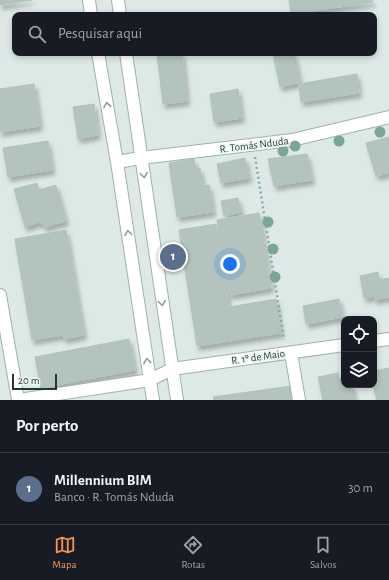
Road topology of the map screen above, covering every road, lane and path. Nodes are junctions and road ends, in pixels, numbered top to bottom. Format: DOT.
graph roads {
  1 [pos="88,0"];
  2 [pos="118,0"];
  3 [pos="90,12"];
  4 [pos="120,12"];
  5 [pos="99,56"];
  6 [pos="126,56"];
  7 [pos="389,117"];
  8 [pos="254,145"];
  9 [pos="141,158"];
  10 [pos="117,162"];
  11 [pos="0,295"];
  12 [pos="389,339"];
  13 [pos="377,341"];
  14 [pos="341,345"];
  15 [pos="288,349"];
  16 [pos="172,369"];
  17 [pos="150,380"];
  18 [pos="19,400"];
  19 [pos="153,400"];
  20 [pos="177,400"];
  21 [pos="299,400"];
  1 -- 3 [label="street"];
  2 -- 4 [label="street"];
  10 -- 5 [label="street, one-way"];
  6 -- 9 [label="street"];
  7 -- 8 [label="street, R. Tomás Nduda"];
  8 -- 9 [label="street, R. Tomás Nduda"];
  8 -- 15 [label="path"];
  9 -- 10 [label="street, R. Tomás Nduda"];
  9 -- 16 [label="street, one-way"];
  17 -- 10 [label="street, one-way"];
  11 -- 18 [label="street"];
  12 -- 13 [label="street"];
  14 -- 15 [label="street, R. 1º de Maio"];
  15 -- 16 [label="street, R. 1º de Maio"];
  15 -- 21 [label="street"];
  16 -- 17 [label="street, R. 1º de Maio"];
  16 -- 20 [label="street"];
  17 -- 18 [label="street"];
  17 -- 19 [label="street"];
}
